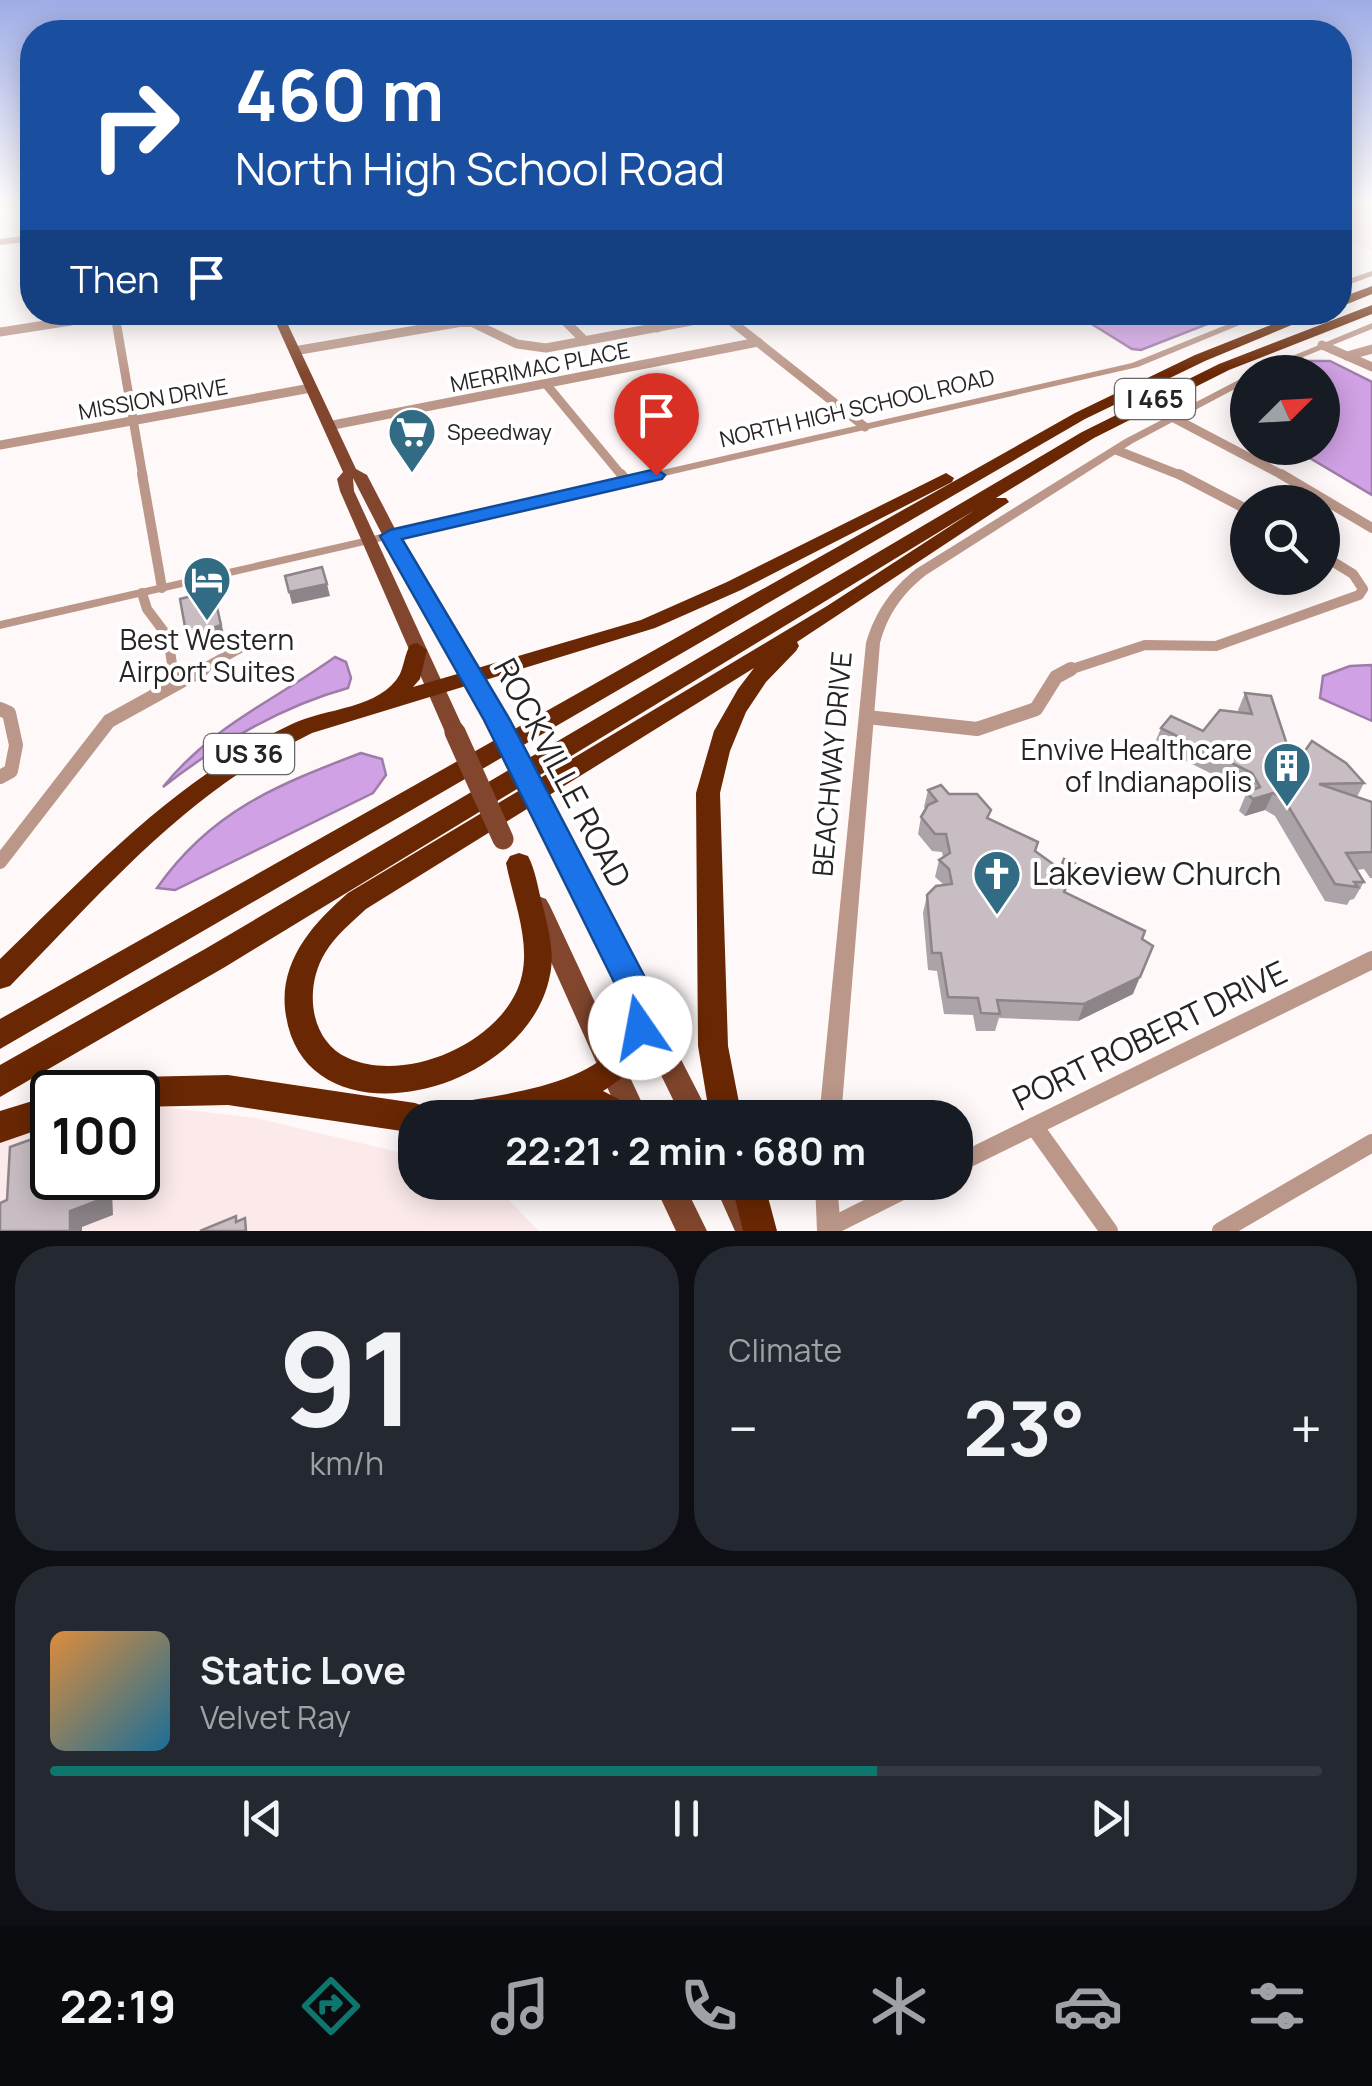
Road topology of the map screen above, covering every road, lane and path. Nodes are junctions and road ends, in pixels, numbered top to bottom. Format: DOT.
graph roads {
  1 [pos="44,325"];
  2 [pos="116,325"];
  3 [pos="282,325"];
  4 [pos="444,325"];
  5 [pos="486,325"];
  6 [pos="569,325"];
  7 [pos="654,325"];
  8 [pos="671,325"];
  9 [pos="736,325"];
  10 [pos="1234,325"];
  11 [pos="1285,325"];
  12 [pos="1330,325"];
  13 [pos="1372,326"];
  14 [pos="657,328"];
  15 [pos="0,332"];
  16 [pos="585,341"];
  17 [pos="758,342"];
  18 [pos="1326,343"];
  19 [pos="1372,348"];
  20 [pos="295,352"];
  21 [pos="1299,355"];
  22 [pos="1352,355"];
  23 [pos="1372,364"];
  24 [pos="546,384"];
  25 [pos="1230,387"];
  26 [pos="312,388"];
  27 [pos="1172,416"];
  28 [pos="133,421"];
  29 [pos="1084,425"];
  30 [pos="328,426"];
  31 [pos="865,427"];
  32 [pos="0,445"];
  33 [pos="1116,450"];
  34 [pos="350,472"];
  35 [pos="627,481"];
  36 [pos="1230,500"];
  37 [pos="1372,528"];
  38 [pos="390,536"];
  39 [pos="370,540"];
  40 [pos="1340,566"];
  41 [pos="162,588"];
  42 [pos="142,592"];
  43 [pos="834,610"];
  44 [pos="0,625"];
  45 [pos="244,646"];
  46 [pos="416,650"];
  47 [pos="472,677"];
  48 [pos="175,682"];
  49 [pos="434,688"];
  50 [pos="369,708"];
  51 [pos="0,709"];
  52 [pos="866,717"];
  53 [pos="0,777"];
  54 [pos="0,862"];
  55 [pos="518,863"];
  56 [pos="1372,960"];
  57 [pos="0,977"];
  58 [pos="638,998"];
  59 [pos="0,1036"];
  60 [pos="614,1068"];
  61 [pos="0,1082"];
  62 [pos="160,1091"];
  63 [pos="537,1100"];
  64 [pos="627,1100"];
  65 [pos="688,1100"];
  66 [pos="723,1100"];
  67 [pos="832,1100"];
  68 [pos="398,1115"];
  69 [pos="30,1117"];
  70 [pos="1034,1126"];
  71 [pos="0,1127"];
  72 [pos="1372,1142"];
  73 [pos="973,1156"];
  74 [pos="676,1200"];
  75 [pos="735,1200"];
  76 [pos="752,1200"];
  77 [pos="827,1200"];
  78 [pos="885,1200"];
  79 [pos="828,1229"];
  80 [pos="692,1231"];
  81 [pos="750,1231"];
  82 [pos="760,1231"];
  83 [pos="1110,1231"];
  84 [pos="1221,1231"];
  1 -- 15 [label="street"];
  2 -- 28 [label="street"];
  3 -- 20 [label="main road, ROCKVILLE ROAD"];
  4 -- 20 [label="street"];
  5 -- 16 [label="street"];
  6 -- 16 [label="street"];
  7 -- 14 [label="street"];
  8 -- 14 [label="street"];
  9 -- 17 [label="street"];
  10 -- 31 [label="street, NORTH HIGH SCHOOL ROAD"];
  11 -- 29 [label="highway, I 465"];
  12 -- 29 [label="highway, I 465"];
  13 -- 18 [label="street"];
  14 -- 16 [label="street"];
  17 -- 24 [label="street, MERRIMAC PLACE"];
  17 -- 31 [label="street"];
  18 -- 21 [label="street"];
  18 -- 22 [label="street"];
  19 -- 22 [label="street"];
  20 -- 26 [label="main road, ROCKVILLE ROAD"];
  22 -- 23 [label="street"];
  24 -- 30 [label="street, MERRIMAC PLACE"];
  24 -- 35 [label="street"];
  25 -- 27 [label="street, BEACHWAY DRIVE"];
  26 -- 28 [label="street, MISSION DRIVE"];
  26 -- 30 [label="main road, ROCKVILLE ROAD"];
  27 -- 33 [label="street, BEACHWAY DRIVE"];
  27 -- 37 [label="street"];
  28 -- 32 [label="street, MISSION DRIVE"];
  28 -- 41 [label="street"];
  29 -- 43 [label="highway"];
  29 -- 47 [label="highway"];
  29 -- 59 [label="highway, I 465"];
  29 -- 61 [label="highway, I 465"];
  30 -- 34 [label="main road, ROCKVILLE ROAD"];
  31 -- 35 [label="street, NORTH HIGH SCHOOL ROAD"];
  33 -- 36 [label="street"];
  33 -- 52 [label="street, BEACHWAY DRIVE"];
  34 -- 38 [label="main road, ROCKVILLE ROAD"];
  34 -- 39 [label="main road, ROCKVILLE ROAD"];
  35 -- 38 [label="street, NORTH HIGH SCHOOL ROAD"];
  38 -- 39 [label="street, NORTH HIGH SCHOOL ROAD"];
  38 -- 47 [label="main road, ROCKVILLE ROAD"];
  39 -- 41 [label="street, NORTH HIGH SCHOOL ROAD"];
  39 -- 46 [label="main road, ROCKVILLE ROAD"];
  40 -- 52 [label="street"];
  41 -- 42 [label="street, NORTH HIGH SCHOOL ROAD"];
  42 -- 44 [label="street, NORTH HIGH SCHOOL ROAD"];
  42 -- 48 [label="street"];
  43 -- 55 [label="highway"];
  43 -- 66 [label="highway"];
  45 -- 48 [label="street"];
  46 -- 49 [label="main road, ROCKVILLE ROAD"];
  46 -- 50 [label="highway, US 36"];
  47 -- 49 [label="highway"];
  47 -- 58 [label="main road, ROCKVILLE ROAD, bridge"];
  48 -- 54 [label="street"];
  49 -- 50 [label="highway"];
  49 -- 55 [label="main road, ROCKVILLE ROAD, bridge"];
  50 -- 57 [label="highway, US 36"];
  51 -- 53 [label="street"];
  52 -- 67 [label="street, BEACHWAY DRIVE"];
  55 -- 60 [label="main road, ROCKVILLE ROAD"];
  56 -- 70 [label="street, PORT ROBERT DRIVE"];
  58 -- 60 [label="highway"];
  58 -- 65 [label="main road, ROCKVILLE ROAD"];
  60 -- 63 [label="highway"];
  60 -- 64 [label="main road, ROCKVILLE ROAD"];
  62 -- 68 [label="highway"];
  69 -- 71 [label="highway"];
  70 -- 73 [label="street, PORT ROBERT DRIVE"];
  70 -- 83 [label="street"];
  72 -- 84 [label="street"];
  74 -- 80 [label="main road"];
  75 -- 81 [label="main road"];
  76 -- 82 [label="highway"];
  77 -- 79 [label="street"];
  78 -- 79 [label="street"];
}
